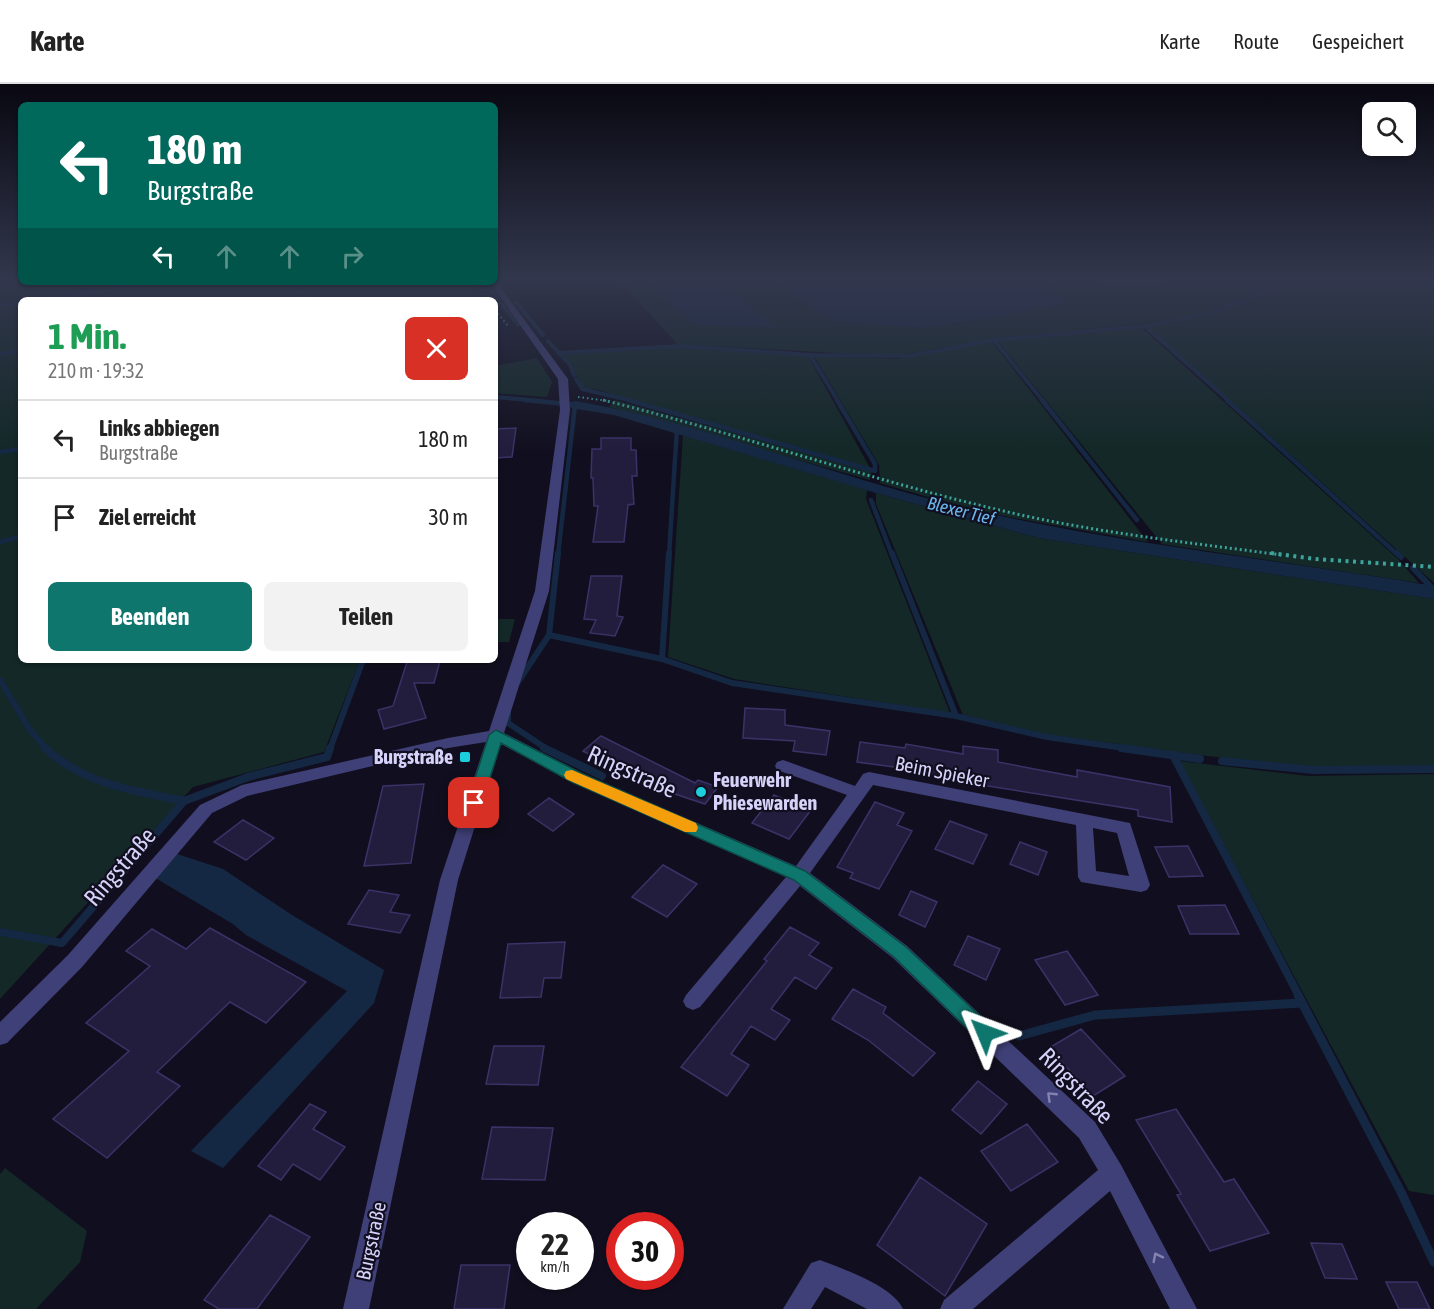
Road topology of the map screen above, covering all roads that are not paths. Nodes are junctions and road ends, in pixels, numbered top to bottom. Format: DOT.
graph roads {
  1 [pos="533,337"];
  2 [pos="496,735"];
  3 [pos="783,766"];
  4 [pos="858,794"];
  5 [pos="1084,822"];
  6 [pos="800,875"];
  7 [pos="693,1001"];
  8 [pos="0,1036"];
  9 [pos="1113,1173"];
  10 [pos="356,1309"];
  11 [pos="796,1309"];
  12 [pos="890,1309"];
  13 [pos="953,1309"];
  14 [pos="1184,1309"];
  1 -- 2 [label="street, Burgstraße"];
  2 -- 6 [label="street, Ringstraße"];
  2 -- 8 [label="street, Ringstraße"];
  2 -- 10 [label="street, Burgstraße"];
  3 -- 4 [label="street"];
  4 -- 5 [label="street, Beim Spieker"];
  4 -- 6 [label="street, Beim Spieker"];
  5 -- 5 [label="street, Beim Spieker"];
  6 -- 7 [label="street, Beim Spieker"];
  9 -- 6 [label="street, Ringstraße, one-way"];
  9 -- 13 [label="street"];
  14 -- 9 [label="street, Ringstraße, one-way"];
  11 -- 12 [label="street"];
}
